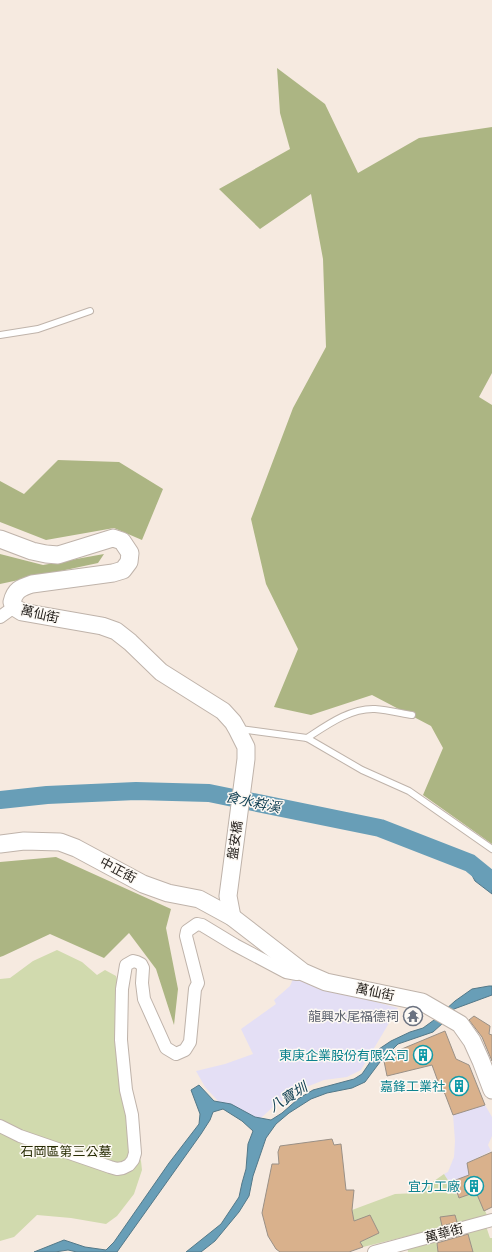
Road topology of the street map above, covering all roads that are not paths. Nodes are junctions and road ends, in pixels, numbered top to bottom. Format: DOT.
graph roads {
  1 [pos="90,312"];
  2 [pos="0,335"];
  3 [pos="0,539"];
  4 [pos="14,607"];
  5 [pos="0,617"];
  6 [pos="412,715"];
  7 [pos="237,729"];
  8 [pos="307,738"];
  9 [pos="246,759"];
  10 [pos="0,844"];
  11 [pos="492,849"];
  12 [pos="232,917"];
  13 [pos="303,972"];
  14 [pos="492,1090"];
  15 [pos="0,1126"];
  16 [pos="492,1220"];
  17 [pos="374,1252"];
  1 -- 2 [label="lane"];
  3 -- 4 [label="street, 萬仙街"];
  4 -- 5 [label="street"];
  4 -- 7 [label="street, 萬仙街"];
  6 -- 8 [label="lane"];
  7 -- 8 [label="lane"];
  7 -- 9 [label="street, 萬仙街"];
  8 -- 11 [label="lane"];
  9 -- 12 [label="street, 盤安橋"];
  10 -- 12 [label="street, 中正街"];
  12 -- 13 [label="street, 萬仙街"];
  13 -- 14 [label="street, 萬仙街"];
  13 -- 15 [label="street"];
  16 -- 17 [label="street, 萬華街"];
}
